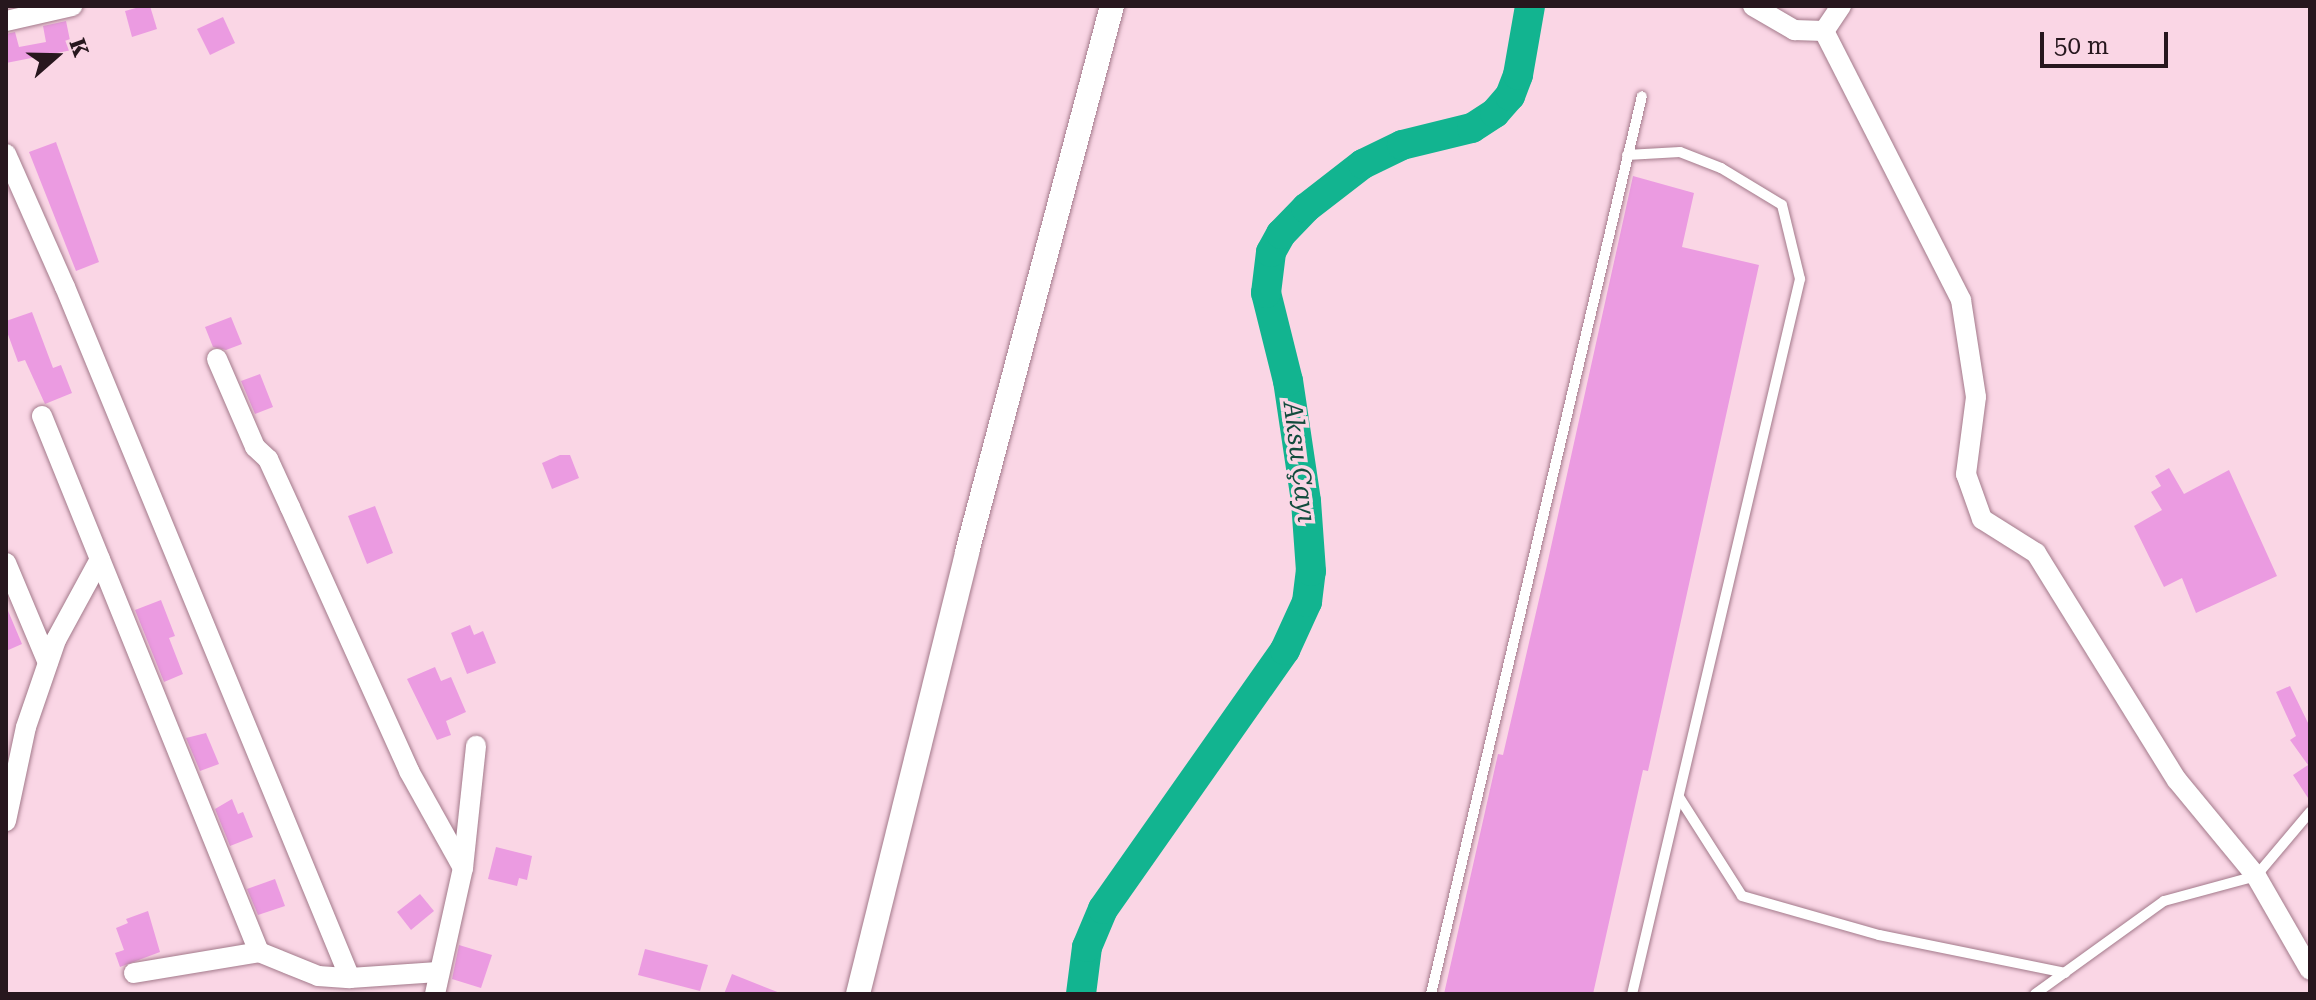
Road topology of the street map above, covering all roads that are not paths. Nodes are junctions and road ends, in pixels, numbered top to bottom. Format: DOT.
graph roads {
  1 [pos="72,6"];
  2 [pos="1112,6"];
  3 [pos="1753,6"];
  4 [pos="1841,6"];
  5 [pos="6,21"];
  6 [pos="1824,31"];
  7 [pos="1642,96"];
  8 [pos="6,154"];
  9 [pos="1627,155"];
  10 [pos="217,359"];
  11 [pos="42,416"];
  12 [pos="100,559"];
  13 [pos="6,563"];
  14 [pos="48,663"];
  15 [pos="476,746"];
  16 [pos="1679,797"];
  17 [pos="2310,812"];
  18 [pos="6,821"];
  19 [pos="463,868"];
  20 [pos="2256,876"];
  21 [pos="259,952"];
  22 [pos="2310,970"];
  23 [pos="438,972"];
  24 [pos="134,973"];
  25 [pos="2065,973"];
  26 [pos="350,978"];
  27 [pos="435,994"];
  28 [pos="858,994"];
  29 [pos="1431,994"];
  30 [pos="1632,994"];
  31 [pos="2035,994"];
  1 -- 5 [label="street"];
  2 -- 28 [label="street"];
  3 -- 6 [label="street"];
  4 -- 6 [label="street"];
  6 -- 20 [label="street"];
  7 -- 9 [label="lane"];
  8 -- 26 [label="street"];
  9 -- 16 [label="lane"];
  9 -- 29 [label="lane"];
  10 -- 19 [label="street"];
  11 -- 12 [label="street"];
  12 -- 14 [label="street"];
  12 -- 21 [label="street"];
  13 -- 14 [label="street"];
  14 -- 18 [label="street"];
  15 -- 19 [label="street"];
  16 -- 25 [label="lane"];
  16 -- 30 [label="lane"];
  17 -- 20 [label="lane"];
  19 -- 23 [label="street"];
  20 -- 22 [label="street"];
  20 -- 25 [label="lane"];
  21 -- 24 [label="street"];
  21 -- 26 [label="street"];
  23 -- 26 [label="street"];
  23 -- 27 [label="street"];
  25 -- 31 [label="lane"];
}
